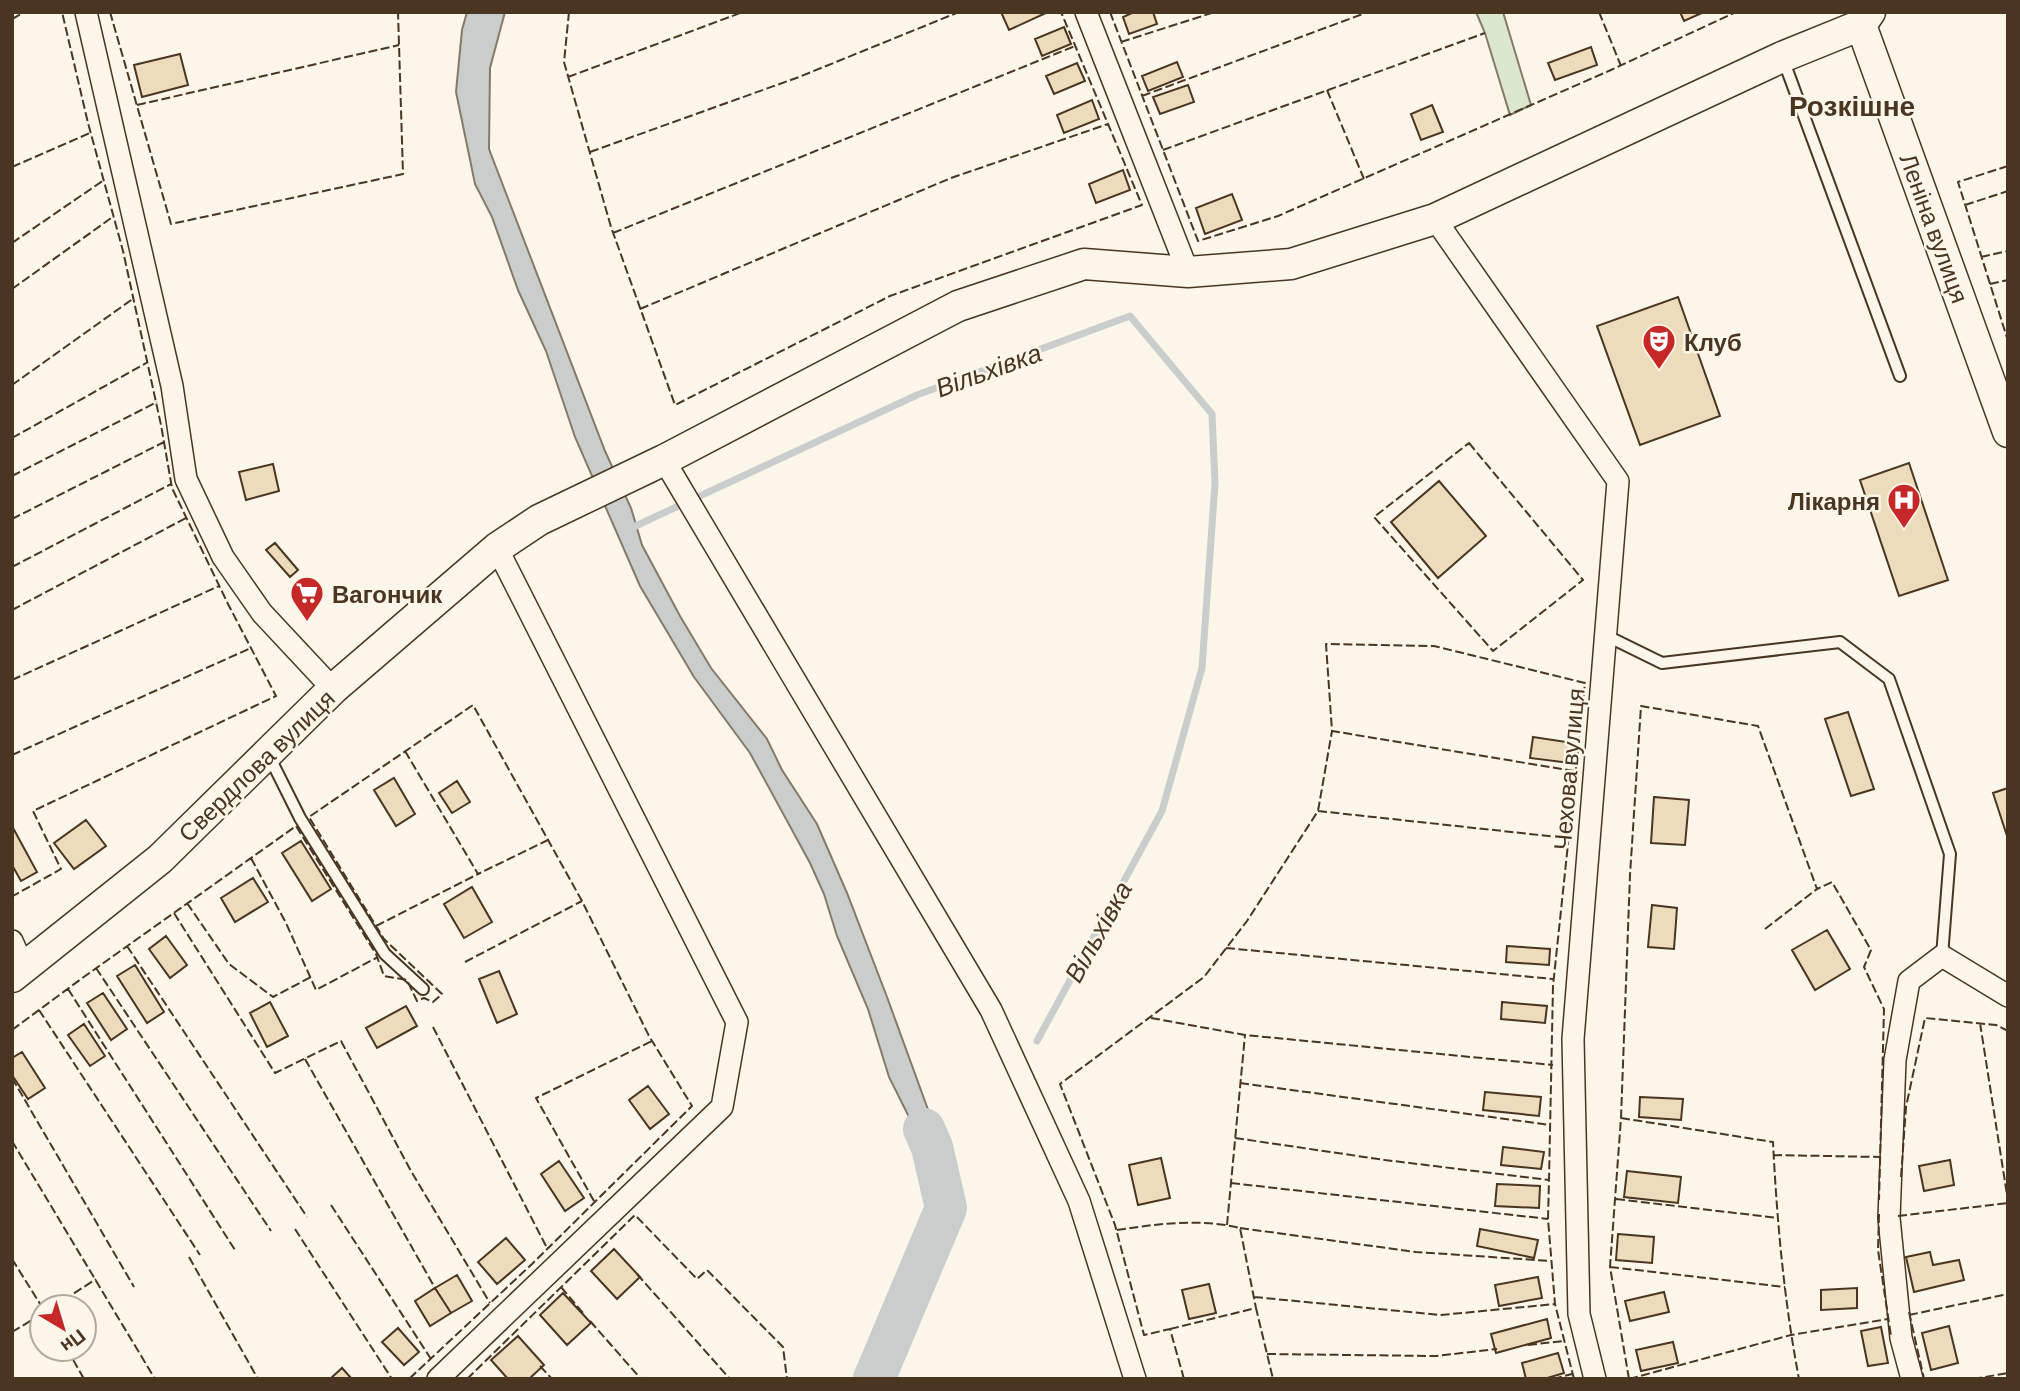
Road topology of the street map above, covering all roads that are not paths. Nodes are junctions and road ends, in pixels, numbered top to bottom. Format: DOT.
graph roads {
  1 [pos="86,12"];
  2 [pos="1086,12"];
  3 [pos="1866,18"];
  4 [pos="1782,57"];
  5 [pos="1435,219"];
  6 [pos="1188,272"];
  7 [pos="1900,376"];
  8 [pos="2008,432"];
  9 [pos="651,466"];
  10 [pos="497,548"];
  11 [pos="1605,635"];
  12 [pos="333,689"];
  13 [pos="268,753"];
  14 [pos="1941,956"];
  15 [pos="16,962"];
  16 [pos="423,989"];
  17 [pos="2008,996"];
  18 [pos="438,1379"];
  19 [pos="1135,1379"];
  20 [pos="1595,1379"];
  21 [pos="1912,1379"];
  1 -- 12 [label="street"];
  2 -- 6 [label="street"];
  3 -- 4 [label="street, Свердлова вулиця"];
  3 -- 8 [label="street, Леніна вулиця"];
  4 -- 5 [label="street, Свердлова вулиця"];
  4 -- 7 [label="lane"];
  5 -- 6 [label="street, Свердлова вулиця"];
  5 -- 11 [label="street, Чехова вулиця"];
  6 -- 9 [label="street, Свердлова вулиця"];
  9 -- 10 [label="street, Свердлова вулиця"];
  9 -- 19 [label="street"];
  10 -- 12 [label="street, Свердлова вулиця"];
  10 -- 18 [label="street"];
  11 -- 14 [label="lane"];
  11 -- 20 [label="street, Чехова вулиця"];
  12 -- 13 [label="street, Свердлова вулиця"];
  13 -- 15 [label="street, Свердлова вулиця"];
  13 -- 16 [label="lane"];
  14 -- 17 [label="street"];
  14 -- 21 [label="street"];
}
